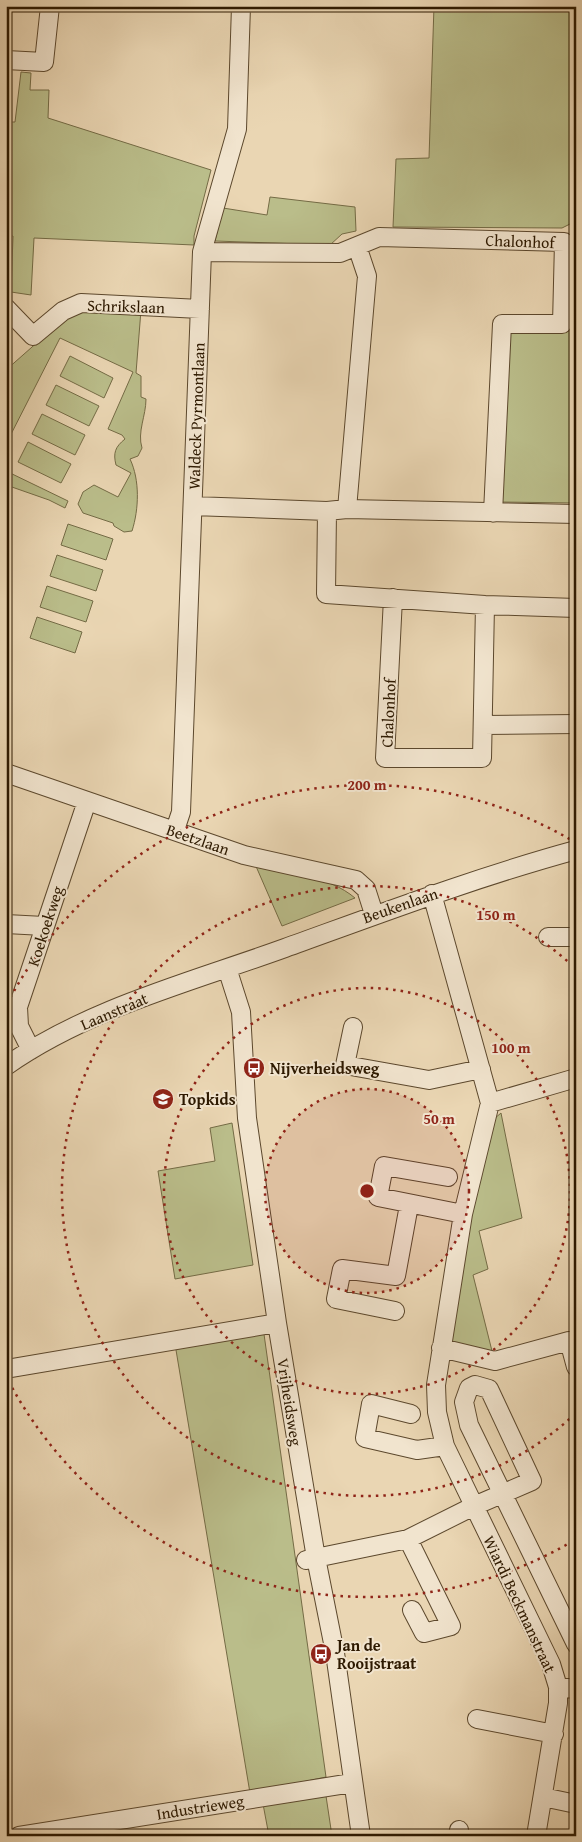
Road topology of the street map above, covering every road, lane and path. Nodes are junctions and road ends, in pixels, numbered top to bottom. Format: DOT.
graph roads {
  1 [pos="50,6"];
  2 [pos="241,6"];
  3 [pos="6,60"];
  4 [pos="357,246"];
  5 [pos="202,252"];
  6 [pos="6,308"];
  7 [pos="200,309"];
  8 [pos="193,506"];
  9 [pos="347,509"];
  10 [pos="327,511"];
  11 [pos="493,513"];
  12 [pos="576,514"];
  13 [pos="393,598"];
  14 [pos="485,605"];
  15 [pos="576,608"];
  16 [pos="576,724"];
  17 [pos="483,725"];
  18 [pos="6,773"];
  19 [pos="87,801"];
  20 [pos="175,830"];
  21 [pos="576,850"];
  22 [pos="432,894"];
  23 [pos="374,914"];
  24 [pos="6,924"];
  25 [pos="44,926"];
  26 [pos="548,937"];
  27 [pos="576,938"];
  28 [pos="227,968"];
  29 [pos="353,1027"];
  30 [pos="31,1050"];
  31 [pos="6,1066"];
  32 [pos="481,1068"];
  33 [pos="576,1078"];
  34 [pos="490,1103"];
  35 [pos="448,1177"];
  36 [pos="410,1205"];
  37 [pos="463,1214"];
  38 [pos="395,1311"];
  39 [pos="277,1323"];
  40 [pos="441,1348"];
  41 [pos="576,1367"];
  42 [pos="6,1368"];
  43 [pos="411,1414"];
  44 [pos="445,1446"];
  45 [pos="503,1493"];
  46 [pos="474,1506"];
  47 [pos="408,1539"];
  48 [pos="311,1559"];
  49 [pos="412,1610"];
  50 [pos="576,1644"];
  51 [pos="558,1687"];
  52 [pos="576,1689"];
  53 [pos="477,1719"];
  54 [pos="554,1734"];
  55 [pos="352,1783"];
  56 [pos="543,1798"];
  57 [pos="576,1804"];
  58 [pos="19,1836"];
  59 [pos="361,1836"];
  60 [pos="536,1836"];
  1 -- 3 [label="street"];
  2 -- 5 [label="street, Waldeck Pyrmontlaan"];
  4 -- 5 [label="street, Chalonhof"];
  4 -- 9 [label="street"];
  4 -- 11 [label="street, Chalonhof"];
  5 -- 7 [label="street, Waldeck Pyrmontlaan"];
  6 -- 7 [label="street, Schrikslaan"];
  7 -- 8 [label="street, Waldeck Pyrmontlaan"];
  8 -- 10 [label="street"];
  8 -- 20 [label="street, Waldeck Pyrmontlaan"];
  9 -- 10 [label="street"];
  9 -- 11 [label="street"];
  10 -- 13 [label="street"];
  11 -- 12 [label="street"];
  13 -- 14 [label="street"];
  13 -- 17 [label="street, Chalonhof"];
  14 -- 15 [label="street"];
  14 -- 17 [label="street, Chalonhof"];
  16 -- 17 [label="street"];
  18 -- 19 [label="street, Beetzlaan"];
  19 -- 20 [label="street, Beetzlaan"];
  19 -- 25 [label="street, Koekoekweg"];
  20 -- 23 [label="street, Beetzlaan"];
  21 -- 22 [label="street, Beukenlaan"];
  22 -- 23 [label="street, Beukenlaan"];
  22 -- 32 [label="street, Wiardi Beckmanstraat"];
  23 -- 28 [label="street, Beukenlaan"];
  24 -- 25 [label="street"];
  25 -- 30 [label="street, Koekoekweg"];
  26 -- 27 [label="street"];
  28 -- 30 [label="street, Laanstraat"];
  28 -- 39 [label="street, Vrijheidsweg"];
  29 -- 32 [label="street"];
  30 -- 31 [label="street, Laanstraat"];
  32 -- 34 [label="street, Wiardi Beckmanstraat"];
  33 -- 34 [label="street"];
  34 -- 37 [label="street, Wiardi Beckmanstraat"];
  35 -- 36 [label="street"];
  36 -- 37 [label="street"];
  36 -- 38 [label="street"];
  37 -- 40 [label="street, Wiardi Beckmanstraat"];
  39 -- 42 [label="street"];
  39 -- 48 [label="street, Vrijheidsweg"];
  40 -- 41 [label="street"];
  40 -- 44 [label="street, Wiardi Beckmanstraat"];
  43 -- 44 [label="street"];
  44 -- 46 [label="street, Wiardi Beckmanstraat"];
  45 -- 45 [label="street, Wiardi Beckmanstraat"];
  45 -- 46 [label="street, Wiardi Beckmanstraat"];
  45 -- 50 [label="street, Wiardi Beckmanstraat"];
  46 -- 47 [label="street"];
  46 -- 51 [label="street, Wiardi Beckmanstraat"];
  47 -- 48 [label="street"];
  47 -- 49 [label="street"];
  48 -- 55 [label="street, Vrijheidsweg"];
  51 -- 52 [label="street"];
  51 -- 54 [label="street, Wiardi Beckmanstraat"];
  53 -- 54 [label="street"];
  54 -- 56 [label="street, Wiardi Beckmanstraat"];
  55 -- 58 [label="street, Industrieweg"];
  55 -- 59 [label="street, Vrijheidsweg"];
  56 -- 57 [label="street"];
  56 -- 60 [label="street, Wiardi Beckmanstraat"];
}
